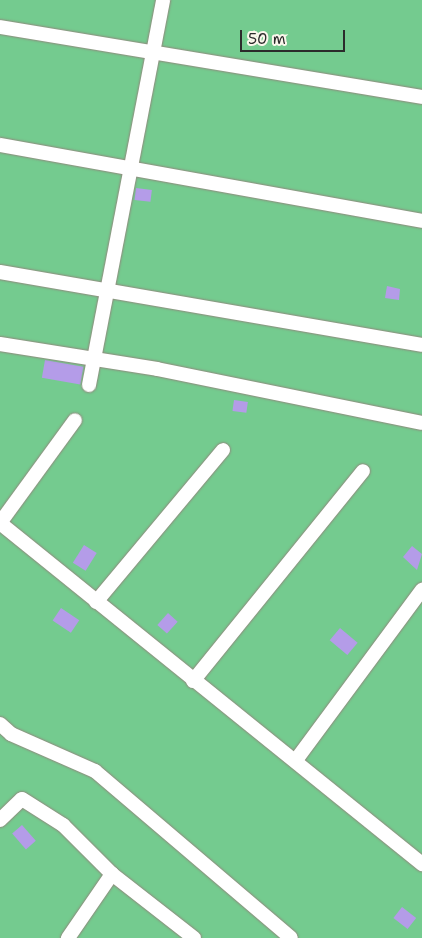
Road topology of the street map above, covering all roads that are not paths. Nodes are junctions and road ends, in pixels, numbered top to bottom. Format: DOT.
graph roads {
  1 [pos="163,0"];
  2 [pos="0,27"];
  3 [pos="156,52"];
  4 [pos="422,98"];
  5 [pos="0,145"];
  6 [pos="129,169"];
  7 [pos="422,221"];
  8 [pos="0,272"];
  9 [pos="106,291"];
  10 [pos="0,344"];
  11 [pos="422,345"];
  12 [pos="94,359"];
  13 [pos="89,385"];
  14 [pos="75,420"];
  15 [pos="422,423"];
  16 [pos="223,450"];
  17 [pos="363,471"];
  18 [pos="0,523"];
  19 [pos="422,590"];
  20 [pos="96,602"];
  21 [pos="193,681"];
  22 [pos="0,724"];
  23 [pos="296,760"];
  24 [pos="0,820"];
  25 [pos="422,864"];
  26 [pos="112,874"];
  27 [pos="68,938"];
  28 [pos="194,938"];
  29 [pos="291,938"];
  1 -- 3 [label="lane"];
  2 -- 3 [label="lane"];
  3 -- 4 [label="lane"];
  3 -- 6 [label="lane"];
  5 -- 6 [label="lane"];
  6 -- 7 [label="lane"];
  6 -- 9 [label="lane"];
  8 -- 9 [label="lane"];
  9 -- 11 [label="lane"];
  9 -- 12 [label="lane"];
  10 -- 12 [label="lane"];
  12 -- 13 [label="lane"];
  12 -- 15 [label="lane"];
  14 -- 18 [label="lane"];
  16 -- 20 [label="lane"];
  17 -- 21 [label="lane"];
  18 -- 20 [label="lane"];
  19 -- 23 [label="lane"];
  20 -- 21 [label="lane"];
  21 -- 23 [label="lane"];
  22 -- 29 [label="lane"];
  23 -- 25 [label="lane"];
  24 -- 26 [label="lane"];
  26 -- 27 [label="lane"];
  26 -- 28 [label="lane"];
}
